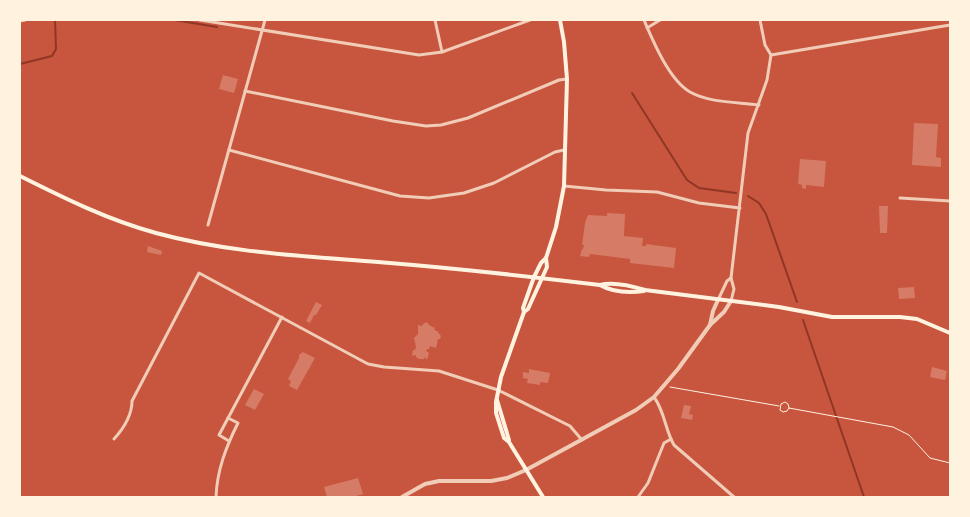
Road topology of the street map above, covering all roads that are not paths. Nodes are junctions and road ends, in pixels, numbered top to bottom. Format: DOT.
graph roads {
  1 [pos="25,20"];
  2 [pos="200,20"];
  3 [pos="265,20"];
  4 [pos="435,20"];
  5 [pos="530,20"];
  6 [pos="560,20"];
  7 [pos="644,20"];
  8 [pos="660,20"];
  9 [pos="760,20"];
  10 [pos="20,21"];
  11 [pos="950,26"];
  12 [pos="647,28"];
  13 [pos="263,30"];
  14 [pos="442,52"];
  15 [pos="771,54"];
  16 [pos="567,79"];
  17 [pos="245,91"];
  18 [pos="759,105"];
  19 [pos="228,150"];
  20 [pos="564,150"];
  21 [pos="20,176"];
  22 [pos="564,186"];
  23 [pos="900,198"];
  24 [pos="950,201"];
  25 [pos="740,208"];
  26 [pos="208,225"];
  27 [pos="546,258"];
  28 [pos="534,277"];
  29 [pos="543,278"];
  30 [pos="731,278"];
  31 [pos="718,300"];
  32 [pos="731,302"];
  33 [pos="524,312"];
  34 [pos="282,317"];
  35 [pos="710,324"];
  36 [pos="950,333"];
  37 [pos="498,390"];
  38 [pos="654,397"];
  39 [pos="228,418"];
  40 [pos="114,439"];
  41 [pos="671,439"];
  42 [pos="582,440"];
  43 [pos="229,441"];
  44 [pos="526,470"];
  45 [pos="216,497"];
  46 [pos="402,497"];
  47 [pos="543,497"];
  48 [pos="638,497"];
  49 [pos="734,497"];
  1 -- 10 [label="street"];
  2 -- 13 [label="street"];
  3 -- 13 [label="street"];
  4 -- 14 [label="street"];
  5 -- 14 [label="street"];
  6 -- 16 [label="main road"];
  7 -- 12 [label="street"];
  8 -- 12 [label="street"];
  9 -- 15 [label="street"];
  11 -- 15 [label="street"];
  12 -- 18 [label="street"];
  13 -- 14 [label="street"];
  13 -- 17 [label="street"];
  15 -- 18 [label="street"];
  16 -- 17 [label="street"];
  16 -- 20 [label="main road"];
  17 -- 19 [label="street"];
  18 -- 25 [label="street"];
  19 -- 20 [label="street"];
  19 -- 26 [label="street"];
  20 -- 22 [label="main road"];
  21 -- 28 [label="main road"];
  22 -- 25 [label="street"];
  22 -- 27 [label="main road"];
  23 -- 24 [label="street"];
  25 -- 30 [label="street"];
  27 -- 28 [label="main road"];
  27 -- 29 [label="main road"];
  28 -- 29 [label="main road"];
  28 -- 33 [label="main road"];
  29 -- 31 [label="main road"];
  29 -- 33 [label="main road"];
  30 -- 31 [label="street"];
  30 -- 32 [label="street"];
  31 -- 32 [label="main road"];
  31 -- 35 [label="street"];
  32 -- 35 [label="street"];
  32 -- 36 [label="main road"];
  33 -- 37 [label="main road"];
  34 -- 37 [label="street"];
  34 -- 39 [label="street"];
  34 -- 40 [label="street"];
  35 -- 38 [label="street"];
  37 -- 42 [label="street"];
  37 -- 44 [label="main road"];
  38 -- 41 [label="street"];
  38 -- 42 [label="street"];
  39 -- 43 [label="street"];
  39 -- 43 [label="street"];
  41 -- 48 [label="street"];
  41 -- 49 [label="street"];
  42 -- 44 [label="street"];
  43 -- 45 [label="street"];
  44 -- 46 [label="street"];
  44 -- 47 [label="main road"];
}
